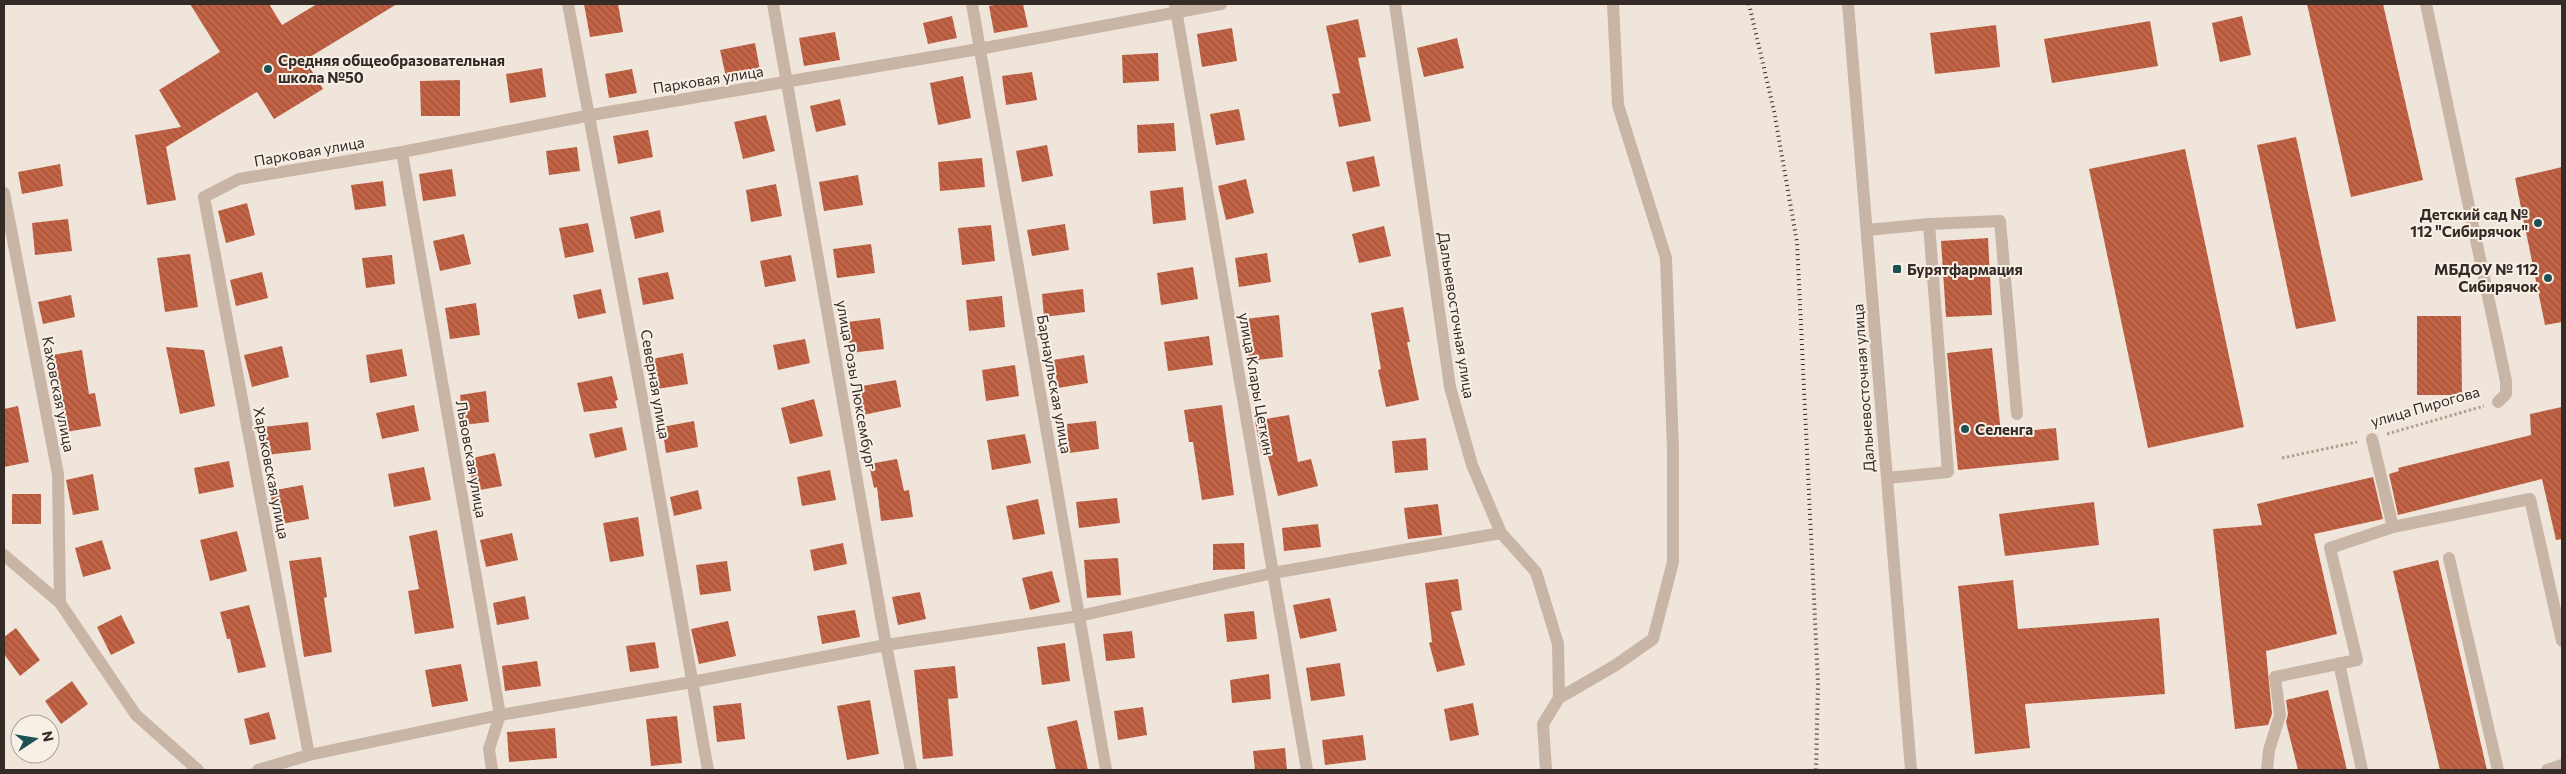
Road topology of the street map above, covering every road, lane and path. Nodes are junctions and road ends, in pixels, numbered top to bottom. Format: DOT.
graph roads {
  1 [pos="568,4"];
  2 [pos="773,4"];
  3 [pos="972,4"];
  4 [pos="1221,4"];
  5 [pos="1395,4"];
  6 [pos="1613,4"];
  7 [pos="1848,4"];
  8 [pos="2426,4"];
  9 [pos="1176,7"];
  10 [pos="979,49"];
  11 [pos="787,82"];
  12 [pos="590,115"];
  13 [pos="402,152"];
  14 [pos="4,193"];
  15 [pos="204,197"];
  16 [pos="1929,224"];
  17 [pos="1867,230"];
  18 [pos="2498,402"];
  19 [pos="2017,414"];
  20 [pos="2372,439"];
  21 [pos="2282,458"];
  22 [pos="1887,478"];
  23 [pos="2392,527"];
  24 [pos="1501,532"];
  25 [pos="4,555"];
  26 [pos="2449,558"];
  27 [pos="1274,573"];
  28 [pos="60,603"];
  29 [pos="1079,616"];
  30 [pos="2562,641"];
  31 [pos="886,645"];
  32 [pos="2340,664"];
  33 [pos="692,682"];
  34 [pos="1559,698"];
  35 [pos="500,715"];
  36 [pos="309,755"];
  37 [pos="2562,764"];
  38 [pos="198,770"];
  39 [pos="258,770"];
  40 [pos="492,770"];
  41 [pos="708,770"];
  42 [pos="911,770"];
  43 [pos="1106,770"];
  44 [pos="1307,770"];
  45 [pos="1546,770"];
  46 [pos="1910,770"];
  47 [pos="2268,770"];
  48 [pos="2362,770"];
  49 [pos="2498,770"];
  50 [pos="2547,770"];
  1 -- 12 [label="street, Северная улица"];
  2 -- 11 [label="street, улица Розы Люксембург"];
  3 -- 10 [label="street, Барнаульская улица"];
  4 -- 9 [label="street, Парковая улица"];
  5 -- 24 [label="street, Дальневосточная улица"];
  6 -- 34 [label="street"];
  7 -- 17 [label="street, Дальневосточная улица"];
  8 -- 18 [label="street, улица Пирогова"];
  9 -- 10 [label="street, Парковая улица"];
  9 -- 27 [label="street, улица Клары Цеткин"];
  10 -- 11 [label="street, Парковая улица"];
  10 -- 29 [label="street, Барнаульская улица"];
  11 -- 12 [label="street, Парковая улица"];
  11 -- 31 [label="street, улица Розы Люксембург"];
  12 -- 13 [label="street, Парковая улица"];
  12 -- 33 [label="street, Северная улица"];
  13 -- 15 [label="street, Парковая улица"];
  13 -- 35 [label="street, Львовская улица"];
  14 -- 28 [label="street, Каховская улица"];
  15 -- 36 [label="street, Харьковская улица"];
  16 -- 17 [label="street"];
  16 -- 19 [label="street"];
  16 -- 22 [label="street"];
  17 -- 22 [label="street, Дальневосточная улица"];
  18 -- 20 [label="path, улица Пирогова"];
  20 -- 21 [label="path, улица Пирогова"];
  20 -- 23 [label="street"];
  22 -- 46 [label="street, Дальневосточная улица"];
  23 -- 30 [label="street"];
  23 -- 32 [label="street"];
  24 -- 27 [label="street"];
  24 -- 34 [label="street, Дальневосточная улица"];
  25 -- 28 [label="street"];
  26 -- 49 [label="street"];
  27 -- 29 [label="street"];
  27 -- 44 [label="street, улица Клары Цеткин"];
  28 -- 38 [label="street"];
  29 -- 31 [label="street"];
  29 -- 43 [label="street, Барнаульская улица"];
  31 -- 33 [label="street"];
  31 -- 42 [label="street, улица Розы Люксембург"];
  32 -- 47 [label="street"];
  32 -- 48 [label="street"];
  33 -- 35 [label="street"];
  33 -- 41 [label="street, Северная улица"];
  34 -- 45 [label="street"];
  35 -- 36 [label="street"];
  35 -- 40 [label="street, Львовская улица"];
  36 -- 39 [label="street"];
  37 -- 50 [label="street"];
}
